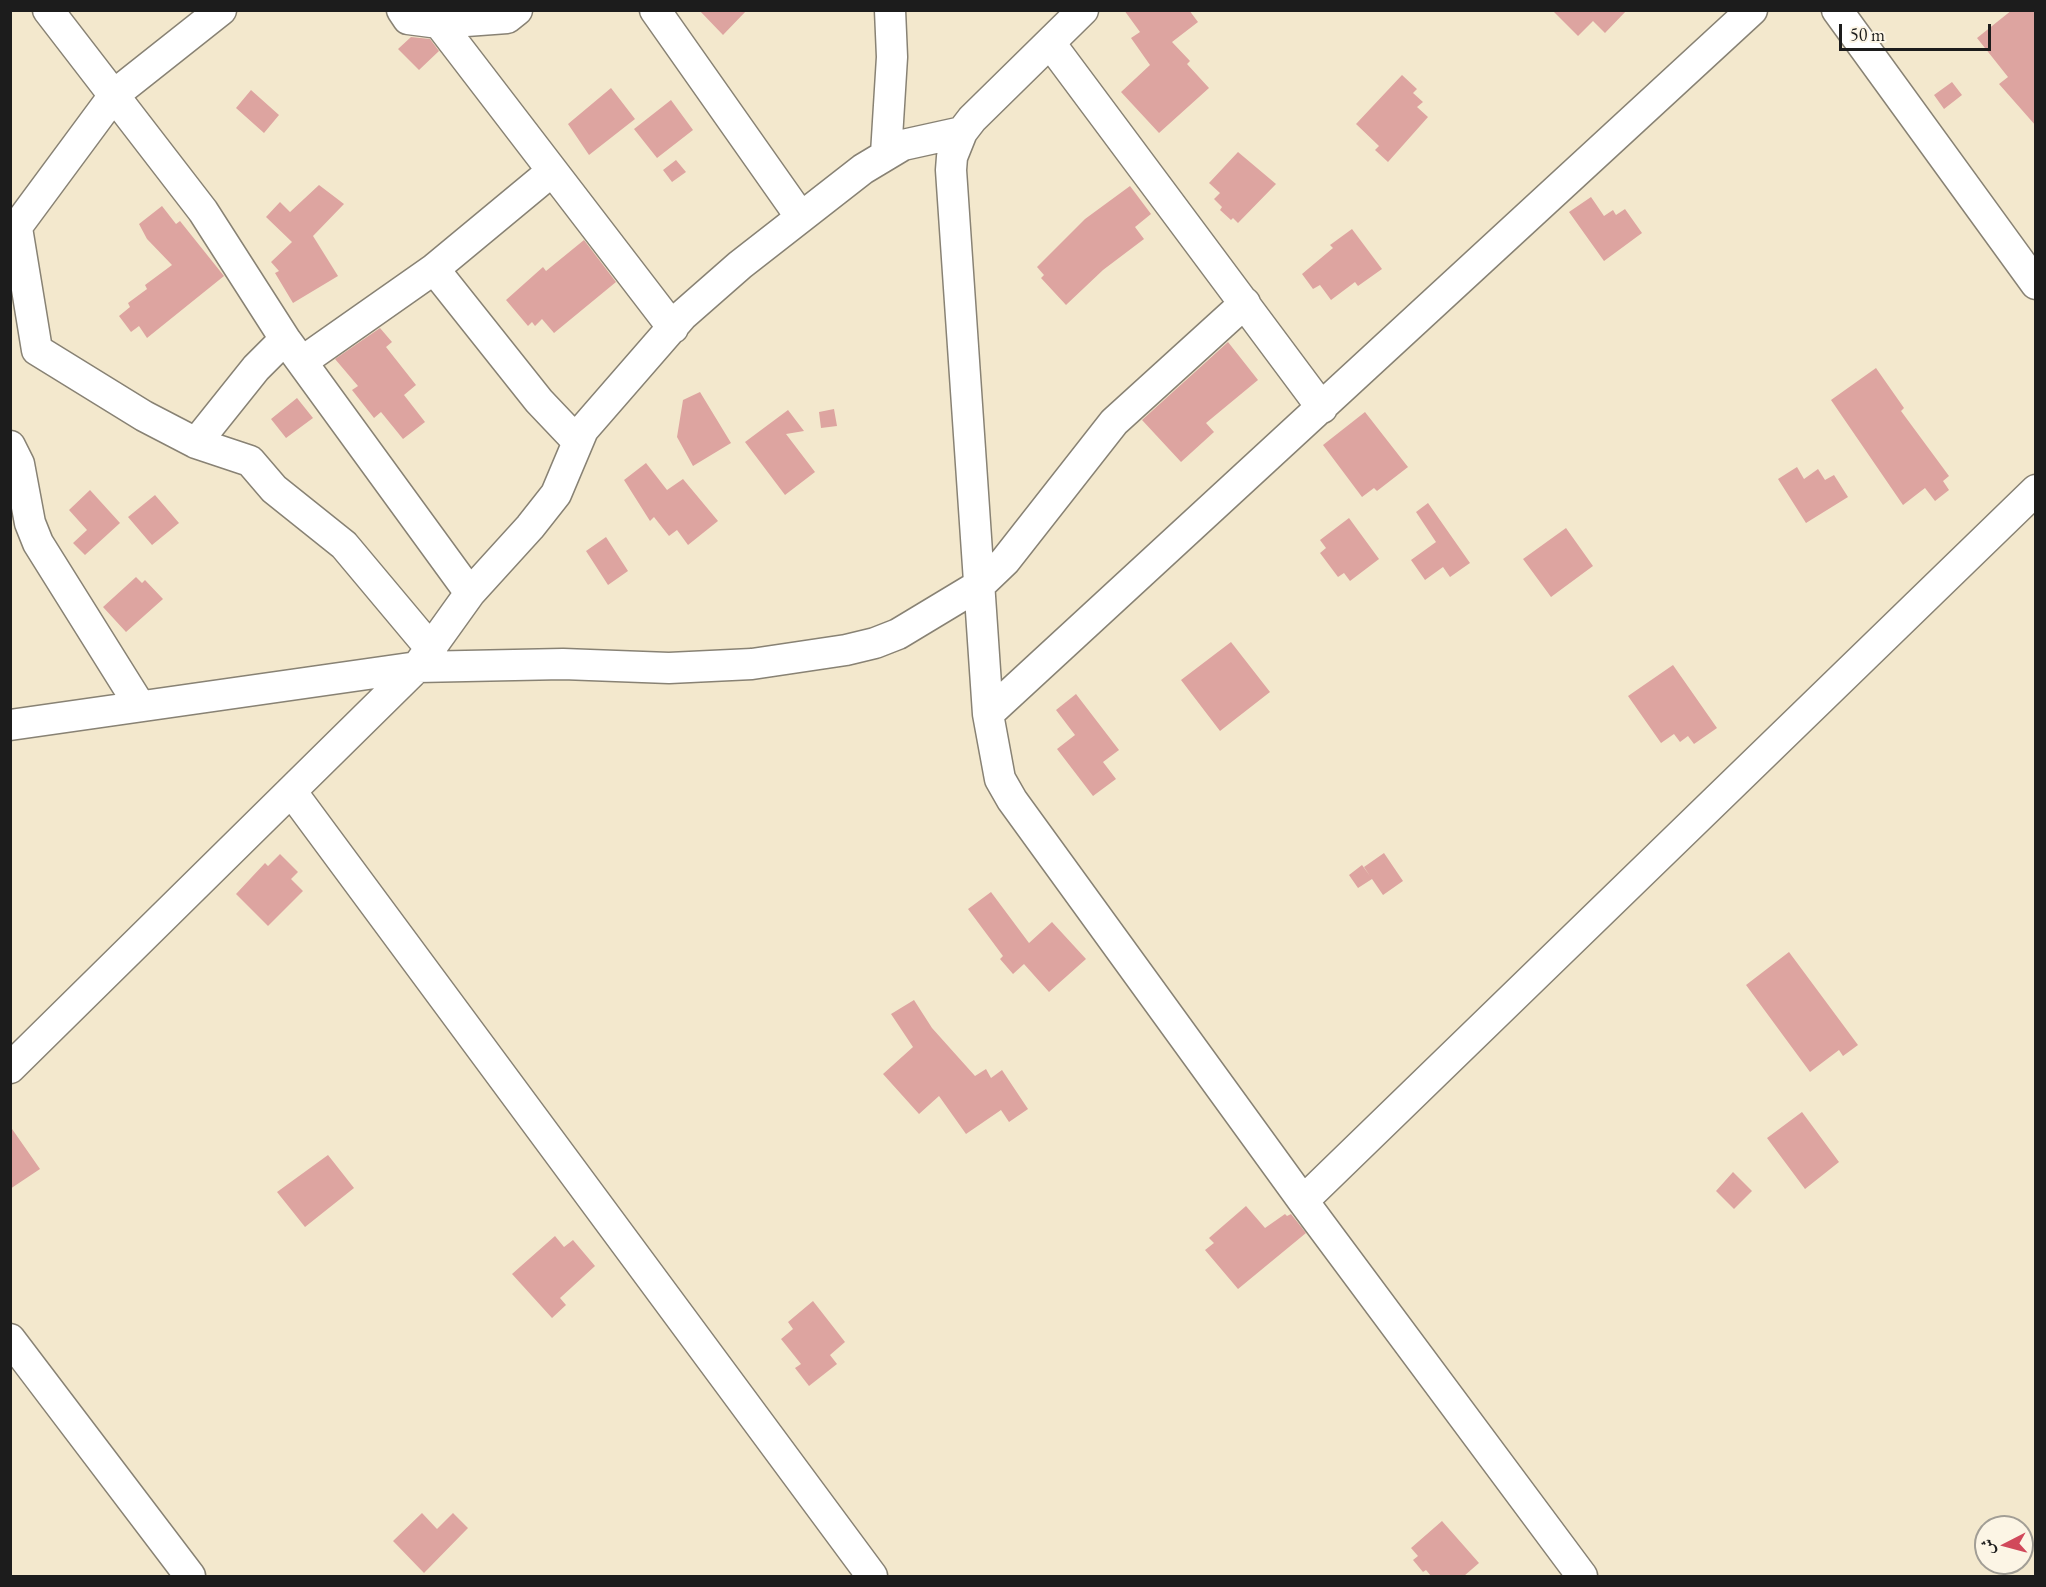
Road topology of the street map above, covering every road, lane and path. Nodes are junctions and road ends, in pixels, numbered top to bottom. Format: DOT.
graph roads {
  1 [pos="48,10"];
  2 [pos="221,10"];
  3 [pos="402,10"];
  4 [pos="517,10"];
  5 [pos="655,10"];
  6 [pos="890,10"];
  7 [pos="1083,10"];
  8 [pos="1752,10"];
  9 [pos="1837,10"];
  10 [pos="439,23"];
  11 [pos="1050,43"];
  12 [pos="115,94"];
  13 [pos="962,132"];
  14 [pos="886,154"];
  15 [pos="551,172"];
  16 [pos="800,216"];
  17 [pos="13,230"];
  18 [pos="434,268"];
  19 [pos="2036,284"];
  20 [pos="1245,303"];
  21 [pos="673,328"];
  22 [pos="294,350"];
  23 [pos="1322,408"];
  24 [pos="577,441"];
  25 [pos="196,443"];
  26 [pos="10,446"];
  27 [pos="2036,490"];
  28 [pos="981,584"];
  29 [pos="470,593"];
  30 [pos="424,659"];
  31 [pos="140,706"];
  32 [pos="988,714"];
  33 [pos="10,725"];
  34 [pos="291,791"];
  35 [pos="10,1068"];
  36 [pos="1303,1201"];
  37 [pos="10,1339"];
  38 [pos="190,1576"];
  39 [pos="872,1576"];
  40 [pos="1582,1576"];
  1 -- 12 [label="street"];
  2 -- 12 [label="street"];
  3 -- 10 [label="street"];
  4 -- 10 [label="street"];
  5 -- 16 [label="street"];
  6 -- 14 [label="street"];
  7 -- 11 [label="street"];
  8 -- 23 [label="street"];
  9 -- 19 [label="street"];
  10 -- 15 [label="street"];
  11 -- 13 [label="street"];
  11 -- 20 [label="street"];
  12 -- 17 [label="street"];
  12 -- 22 [label="street"];
  13 -- 14 [label="street"];
  13 -- 28 [label="street"];
  14 -- 16 [label="street"];
  15 -- 18 [label="street"];
  15 -- 21 [label="street"];
  16 -- 21 [label="street"];
  17 -- 25 [label="street"];
  18 -- 22 [label="street"];
  18 -- 24 [label="street"];
  20 -- 23 [label="street"];
  20 -- 28 [label="street"];
  21 -- 24 [label="street"];
  22 -- 25 [label="street"];
  22 -- 29 [label="street"];
  23 -- 32 [label="street"];
  24 -- 29 [label="street"];
  25 -- 30 [label="street"];
  26 -- 31 [label="street"];
  27 -- 36 [label="street"];
  28 -- 30 [label="street"];
  28 -- 32 [label="street"];
  29 -- 30 [label="street"];
  30 -- 31 [label="street"];
  30 -- 34 [label="street"];
  31 -- 33 [label="street"];
  32 -- 36 [label="street"];
  34 -- 35 [label="street"];
  34 -- 39 [label="street"];
  36 -- 40 [label="street"];
  37 -- 38 [label="street"];
}
